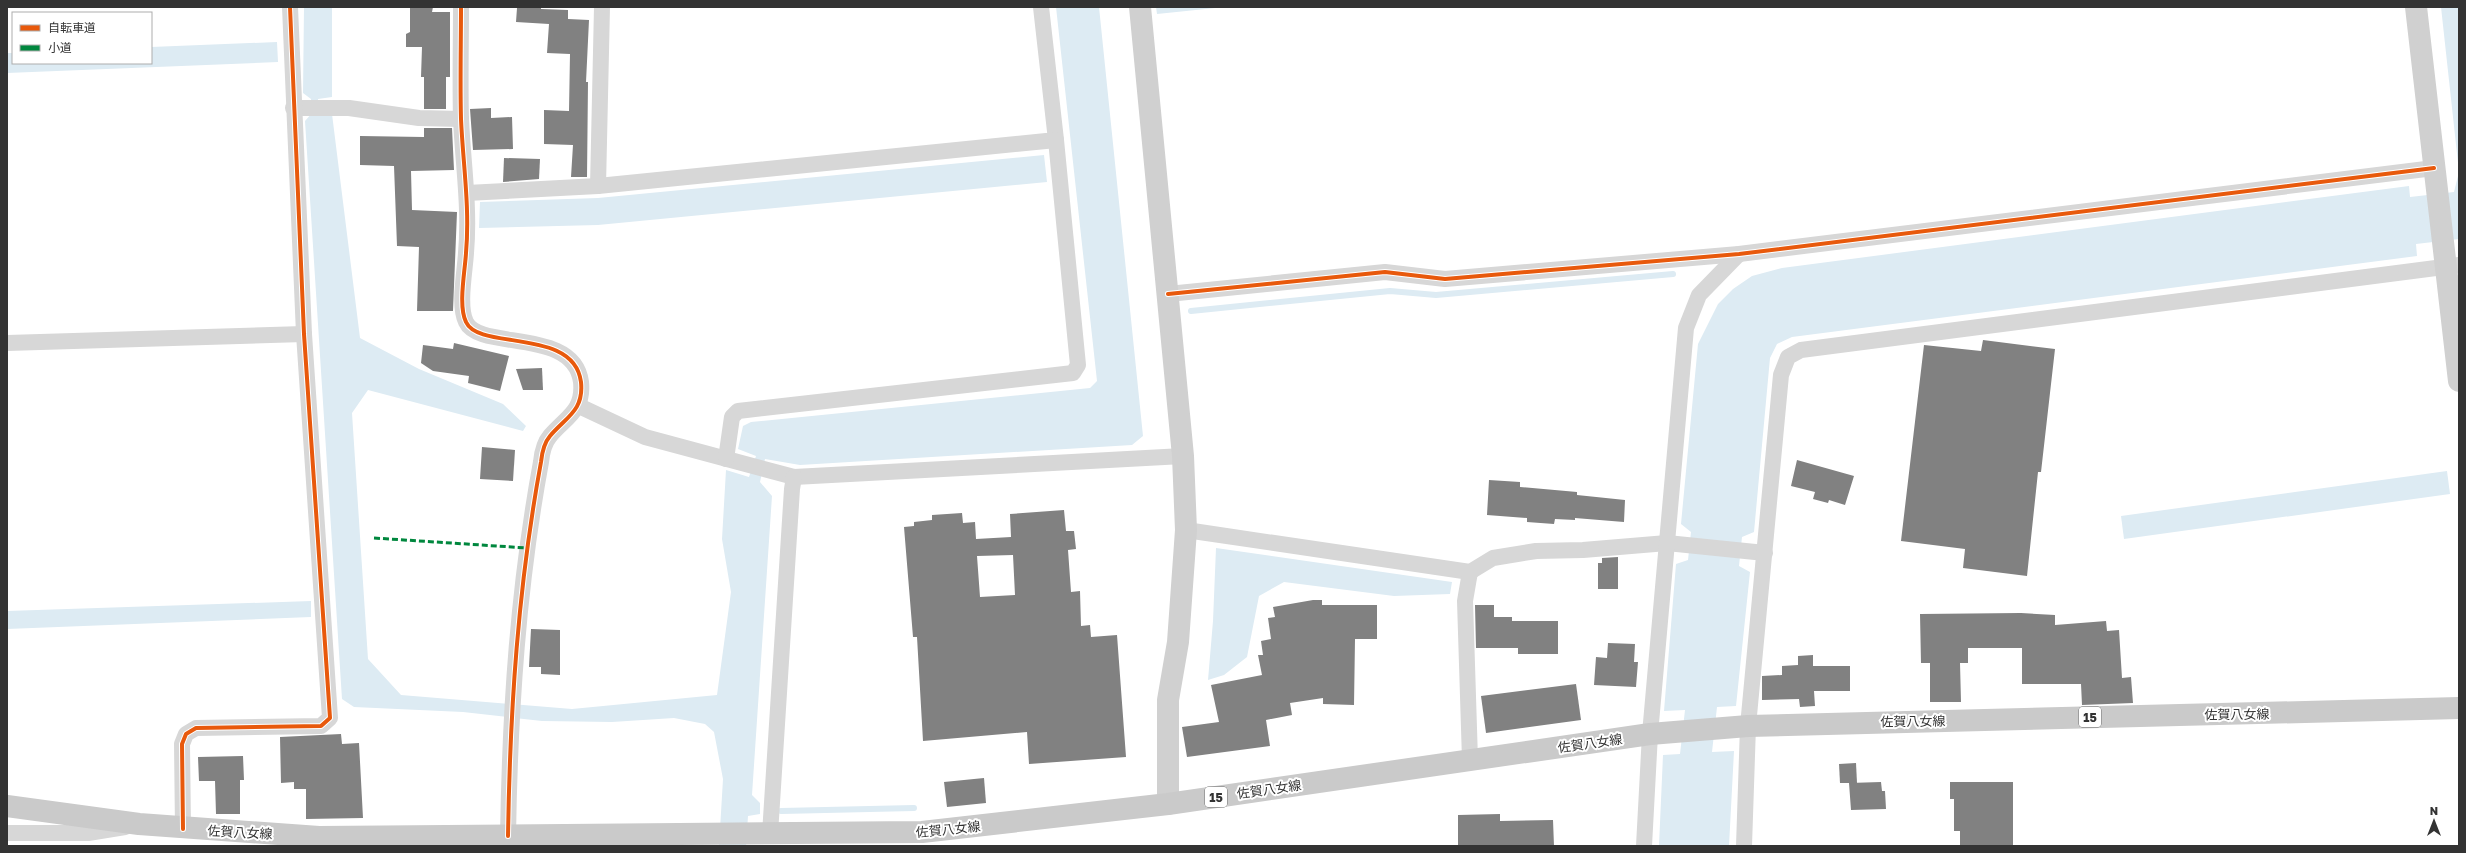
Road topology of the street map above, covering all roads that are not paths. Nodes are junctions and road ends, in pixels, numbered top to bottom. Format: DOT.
graph roads {
  1 [pos="290,7"];
  2 [pos="461,7"];
  3 [pos="602,7"];
  4 [pos="1041,7"];
  5 [pos="1140,7"];
  6 [pos="2416,7"];
  7 [pos="308,108"];
  8 [pos="461,119"];
  9 [pos="1056,140"];
  10 [pos="2434,168"];
  11 [pos="598,186"];
  12 [pos="467,193"];
  13 [pos="1739,254"];
  14 [pos="2452,265"];
  15 [pos="1168,294"];
  16 [pos="304,334"];
  17 [pos="7,343"];
  18 [pos="2459,381"];
  19 [pos="578,406"];
  20 [pos="1183,456"];
  21 [pos="726,459"];
  22 [pos="794,476"];
  23 [pos="1186,530"];
  24 [pos="1667,543"];
  25 [pos="1765,553"];
  26 [pos="1470,572"];
  27 [pos="2459,708"];
  28 [pos="1748,726"];
  29 [pos="1650,734"];
  30 [pos="1470,760"];
  31 [pos="1168,804"];
  32 [pos="7,806"];
  33 [pos="139,824"];
  34 [pos="183,828"];
  35 [pos="7,833"];
  36 [pos="761,834"];
  37 [pos="508,836"];
  38 [pos="703,839"];
  39 [pos="1644,846"];
  40 [pos="1744,846"];
  1 -- 7 [label="street"];
  2 -- 8 [label="street"];
  3 -- 11 [label="street"];
  4 -- 9 [label="street"];
  5 -- 15 [label="street"];
  6 -- 10 [label="street"];
  7 -- 8 [label="street"];
  7 -- 16 [label="street"];
  8 -- 12 [label="street"];
  9 -- 11 [label="street"];
  9 -- 21 [label="street"];
  10 -- 13 [label="street"];
  10 -- 14 [label="street"];
  11 -- 12 [label="street"];
  12 -- 19 [label="street"];
  13 -- 15 [label="street"];
  13 -- 24 [label="street"];
  14 -- 18 [label="street"];
  14 -- 25 [label="street"];
  15 -- 20 [label="street"];
  16 -- 17 [label="street"];
  16 -- 34 [label="street"];
  19 -- 21 [label="street"];
  19 -- 37 [label="street"];
  20 -- 22 [label="street"];
  20 -- 23 [label="street"];
  21 -- 22 [label="street"];
  22 -- 36 [label="street"];
  23 -- 26 [label="street"];
  23 -- 31 [label="street"];
  24 -- 25 [label="street"];
  24 -- 26 [label="street"];
  24 -- 29 [label="street"];
  25 -- 28 [label="street"];
  26 -- 30 [label="street"];
  27 -- 28 [label="main road, 佐賀八女線 / 15"];
  28 -- 29 [label="main road, 佐賀八女線 / 15"];
  28 -- 40 [label="street"];
  29 -- 30 [label="main road, 佐賀八女線 / 15"];
  29 -- 39 [label="street"];
  30 -- 31 [label="main road, 佐賀八女線 / 15"];
  31 -- 36 [label="main road, 佐賀八女線 / 15"];
  32 -- 33 [label="main road, 佐賀八女線 / 15"];
  33 -- 34 [label="main road, 佐賀八女線 / 15"];
  33 -- 35 [label="street"];
  34 -- 37 [label="main road, 佐賀八女線 / 15"];
  36 -- 38 [label="main road, 佐賀八女線 / 15"];
  37 -- 38 [label="main road, 佐賀八女線 / 15"];
}
